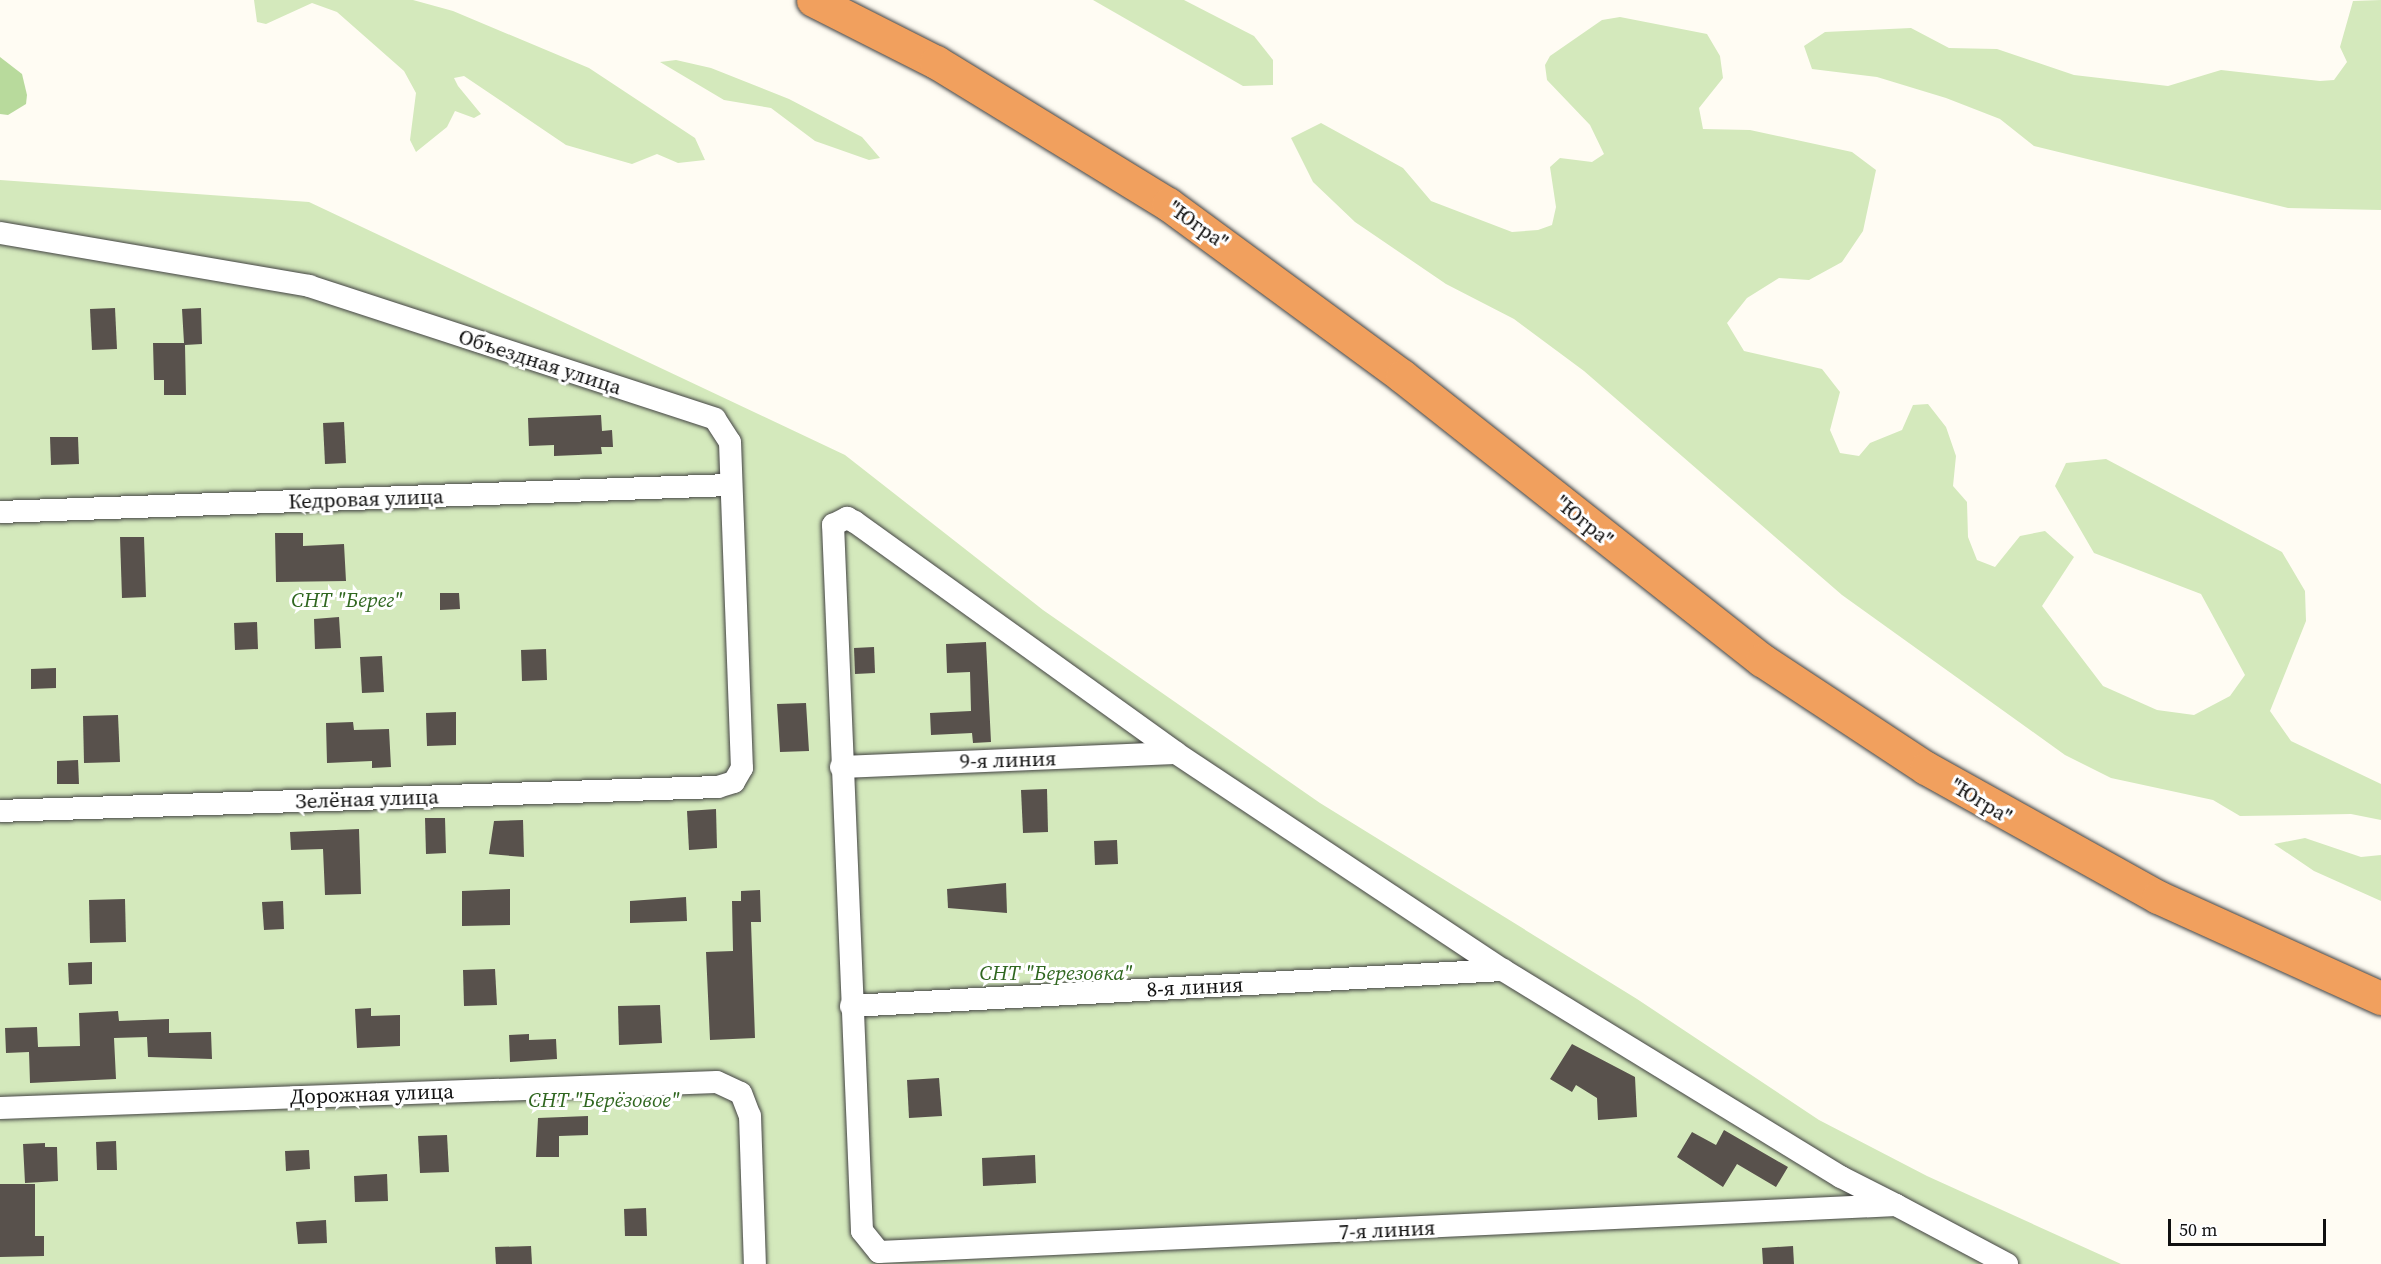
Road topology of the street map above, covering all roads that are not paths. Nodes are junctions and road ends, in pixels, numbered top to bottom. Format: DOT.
graph roads {
  1 [pos="813,0"];
  2 [pos="0,233"];
  3 [pos="731,485"];
  4 [pos="0,512"];
  5 [pos="1176,753"];
  6 [pos="841,767"];
  7 [pos="734,782"];
  8 [pos="0,811"];
  9 [pos="1503,970"];
  10 [pos="2381,998"];
  11 [pos="851,1006"];
  12 [pos="0,1108"];
  13 [pos="1896,1205"];
  14 [pos="755,1264"];
  15 [pos="2007,1264"];
  1 -- 10 [label="highway, \"Югра\""];
  2 -- 3 [label="street, Объездная улица"];
  3 -- 4 [label="street, Кедровая улица"];
  3 -- 7 [label="street, Объездная улица"];
  5 -- 6 [label="street, 9-я линия"];
  5 -- 6 [label="street"];
  5 -- 9 [label="street"];
  6 -- 11 [label="street"];
  7 -- 8 [label="street, Зелёная улица"];
  9 -- 11 [label="street, 8-я линия"];
  9 -- 13 [label="street"];
  11 -- 13 [label="street, 7-я линия"];
  12 -- 14 [label="street, Дорожная улица"];
  13 -- 15 [label="street"];
}
